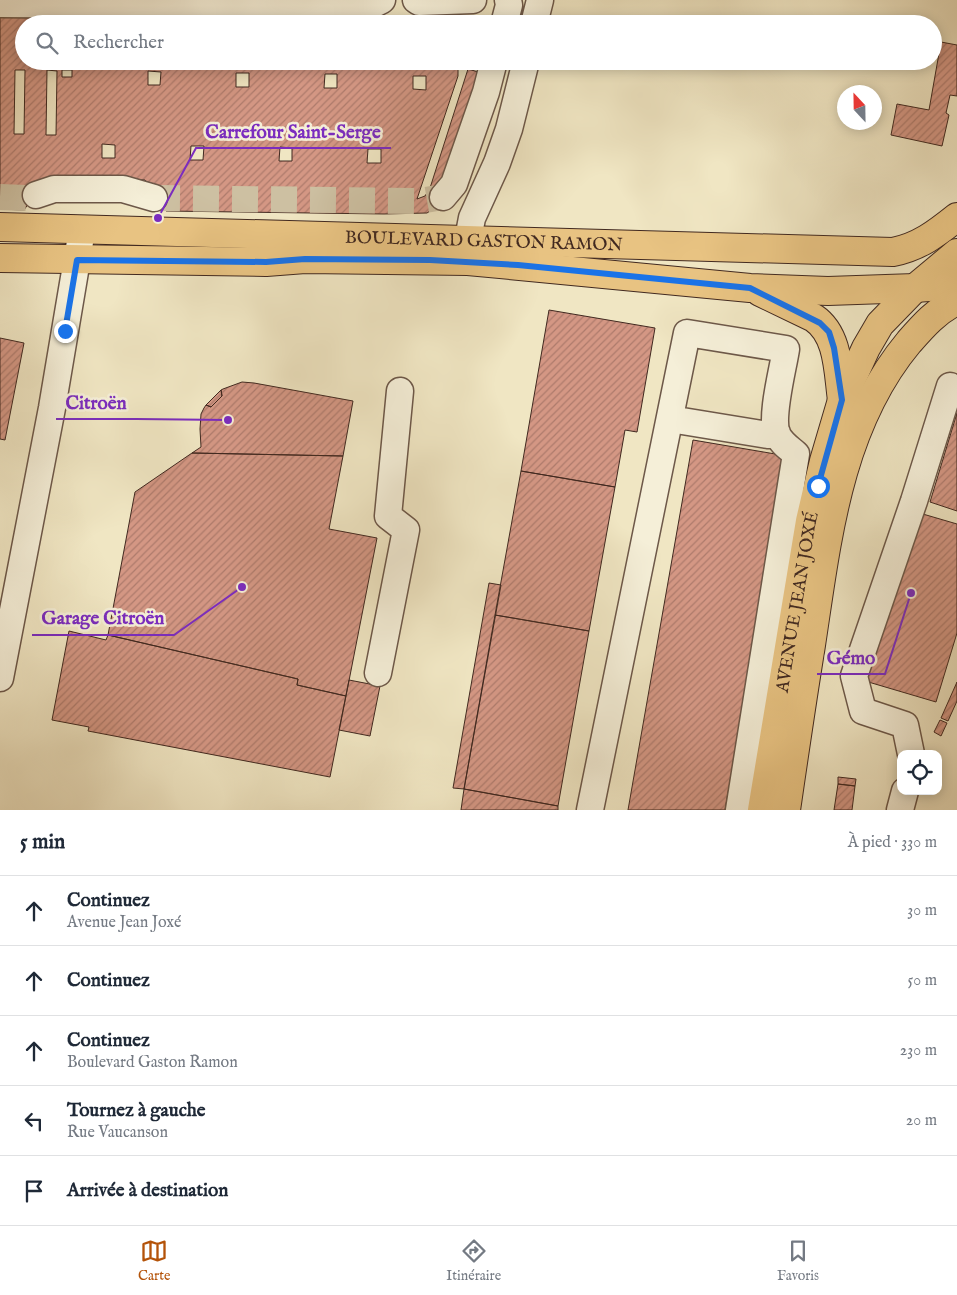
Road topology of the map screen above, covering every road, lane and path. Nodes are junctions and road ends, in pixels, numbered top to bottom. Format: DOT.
graph roads {
  1 [pos="382,0"];
  2 [pos="416,0"];
  3 [pos="473,0"];
  4 [pos="508,0"];
  5 [pos="540,0"];
  6 [pos="0,4"];
  7 [pos="506,15"];
  8 [pos="536,15"];
  9 [pos="492,70"];
  10 [pos="524,70"];
  11 [pos="36,194"];
  12 [pos="443,197"];
  13 [pos="154,198"];
  14 [pos="957,217"];
  15 [pos="0,227"];
  16 [pos="82,230"];
  17 [pos="468,250"];
  18 [pos="957,252"];
  19 [pos="0,258"];
  20 [pos="77,260"];
  21 [pos="923,282"];
  22 [pos="957,285"];
  23 [pos="750,288"];
  24 [pos="957,301"];
  25 [pos="950,386"];
  26 [pos="400,391"];
  27 [pos="842,400"];
  28 [pos="670,419"];
  29 [pos="777,433"];
  30 [pos="378,673"];
  31 [pos="0,678"];
  32 [pos="910,750"];
  33 [pos="904,795"];
  34 [pos="590,810"];
  35 [pos="738,810"];
  36 [pos="762,810"];
  37 [pos="786,810"];
  38 [pos="900,810"];
  1 -- 6 [label="street"];
  2 -- 3 [label="street"];
  4 -- 7 [label="street"];
  5 -- 8 [label="street"];
  9 -- 12 [label="street"];
  10 -- 17 [label="street"];
  11 -- 13 [label="street"];
  14 -- 17 [label="main road, BOULEVARD GASTON RAMON"];
  15 -- 16 [label="main road, BOULEVARD GASTON RAMON"];
  16 -- 17 [label="main road, BOULEVARD GASTON RAMON"];
  16 -- 20 [label="street"];
  17 -- 20 [label="main road, BOULEVARD GASTON RAMON"];
  17 -- 23 [label="main road, BOULEVARD GASTON RAMON"];
  18 -- 21 [label="main road, AVENUE JEAN JOXÉ"];
  19 -- 20 [label="main road, BOULEVARD GASTON RAMON"];
  20 -- 31 [label="street"];
  21 -- 22 [label="main road, BOULEVARD GASTON RAMON"];
  21 -- 23 [label="main road, BOULEVARD GASTON RAMON"];
  21 -- 27 [label="main road, AVENUE JEAN JOXÉ"];
  23 -- 27 [label="main road"];
  24 -- 37 [label="main road, AVENUE JEAN JOXÉ"];
  25 -- 32 [label="street"];
  26 -- 30 [label="street"];
  27 -- 36 [label="main road, AVENUE JEAN JOXÉ"];
  28 -- 29 [label="street"];
  28 -- 29 [label="street"];
  28 -- 34 [label="street"];
  29 -- 35 [label="street"];
  33 -- 38 [label="street"];
}
